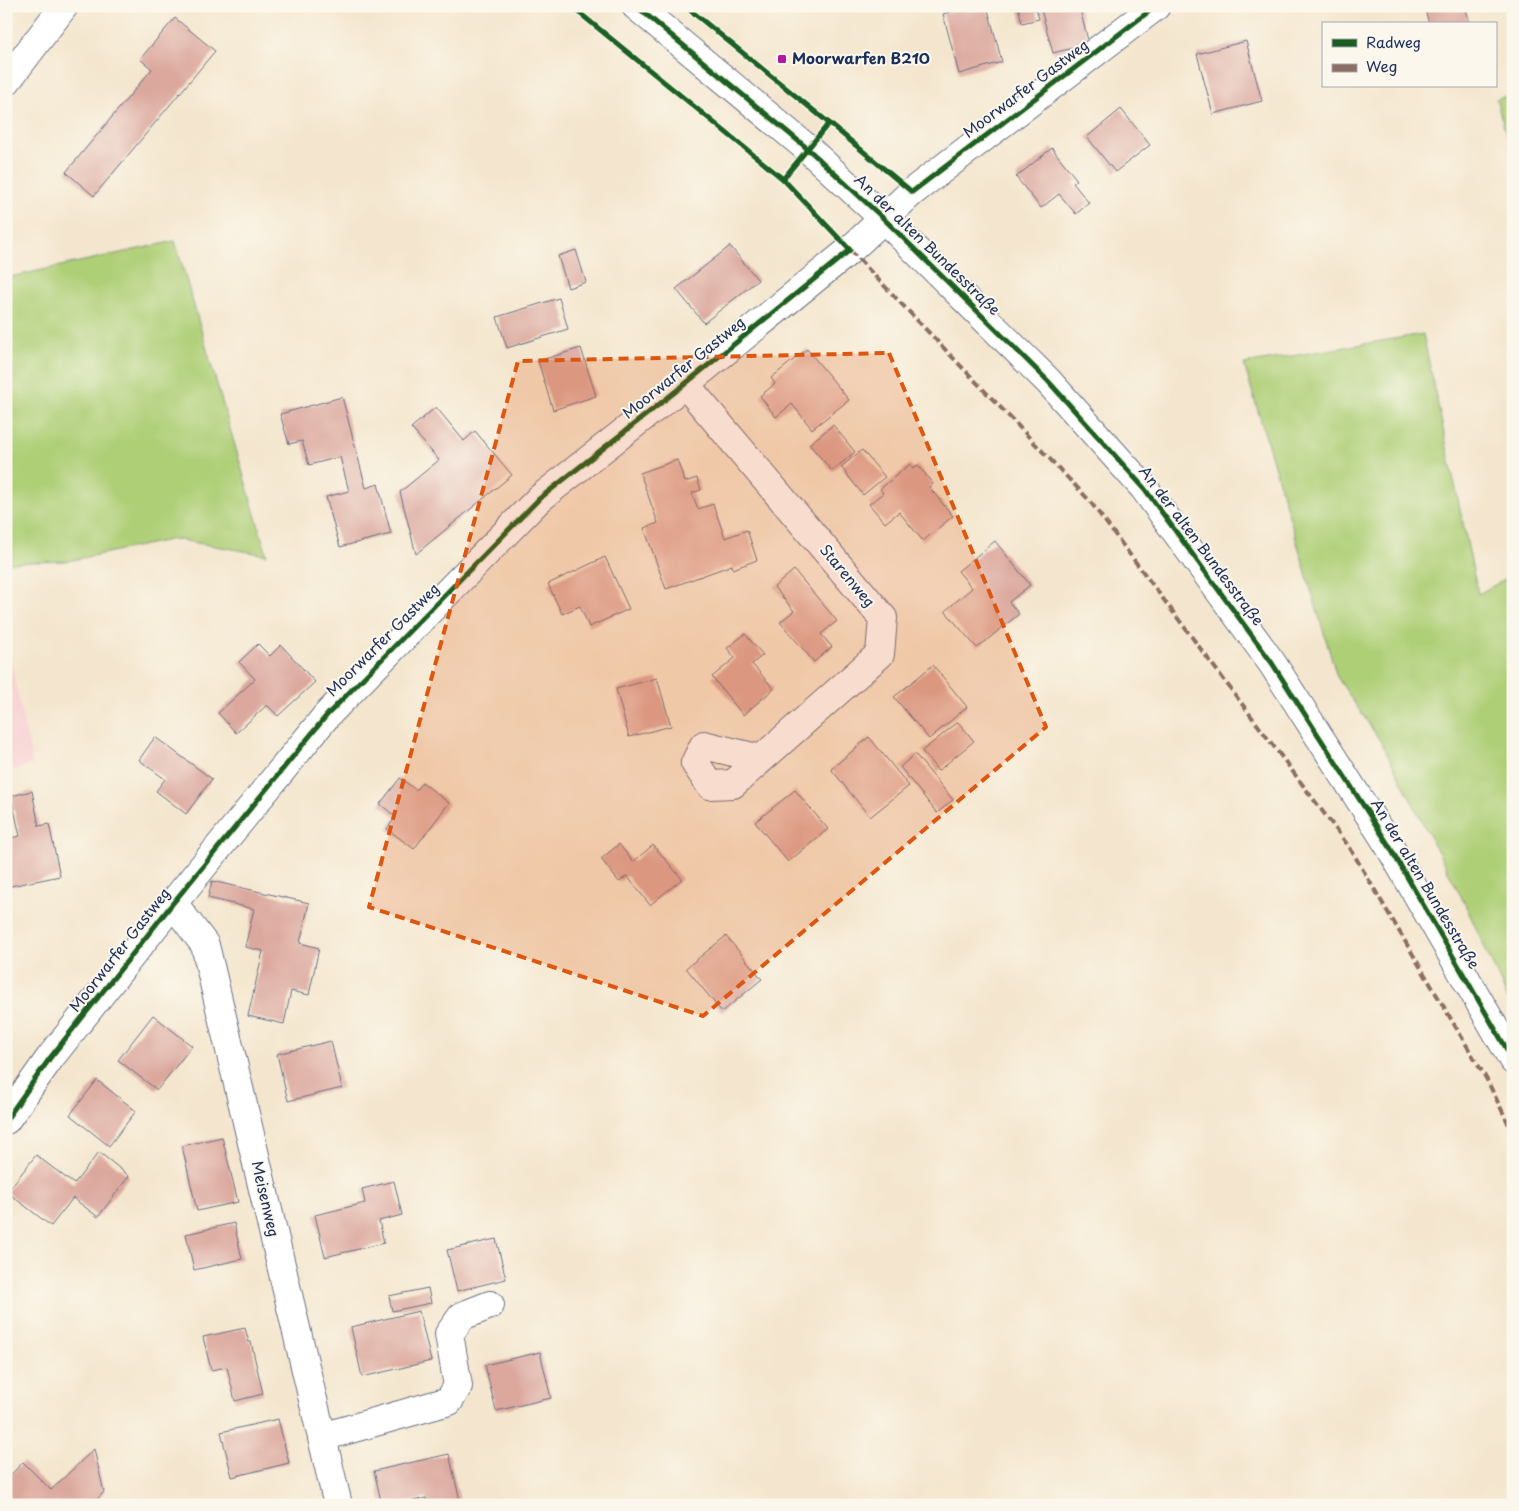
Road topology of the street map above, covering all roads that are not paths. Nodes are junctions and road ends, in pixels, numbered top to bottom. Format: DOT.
graph roads {
  1 [pos="64,6"];
  2 [pos="636,6"];
  3 [pos="1143,10"];
  4 [pos="6,82"];
  5 [pos="884,219"];
  6 [pos="685,384"];
  7 [pos="761,759"];
  8 [pos="173,903"];
  9 [pos="1506,1032"];
  10 [pos="1513,1060"];
  11 [pos="7,1117"];
  12 [pos="490,1305"];
  13 [pos="322,1437"];
  14 [pos="338,1505"];
  1 -- 4 [label="street"];
  2 -- 5 [label="street, An der alten Bundesstraße"];
  3 -- 5 [label="street, Moorwarfer Gastweg"];
  5 -- 6 [label="street, Moorwarfer Gastweg"];
  5 -- 9 [label="street, An der alten Bundesstraße"];
  6 -- 7 [label="street, Starenweg"];
  6 -- 8 [label="street, Moorwarfer Gastweg"];
  8 -- 11 [label="street, Moorwarfer Gastweg"];
  8 -- 13 [label="street, Meisenweg"];
  9 -- 10 [label="street, An der alten Bundesstraße"];
  12 -- 13 [label="street"];
  13 -- 14 [label="street, Meisenweg"];
}
